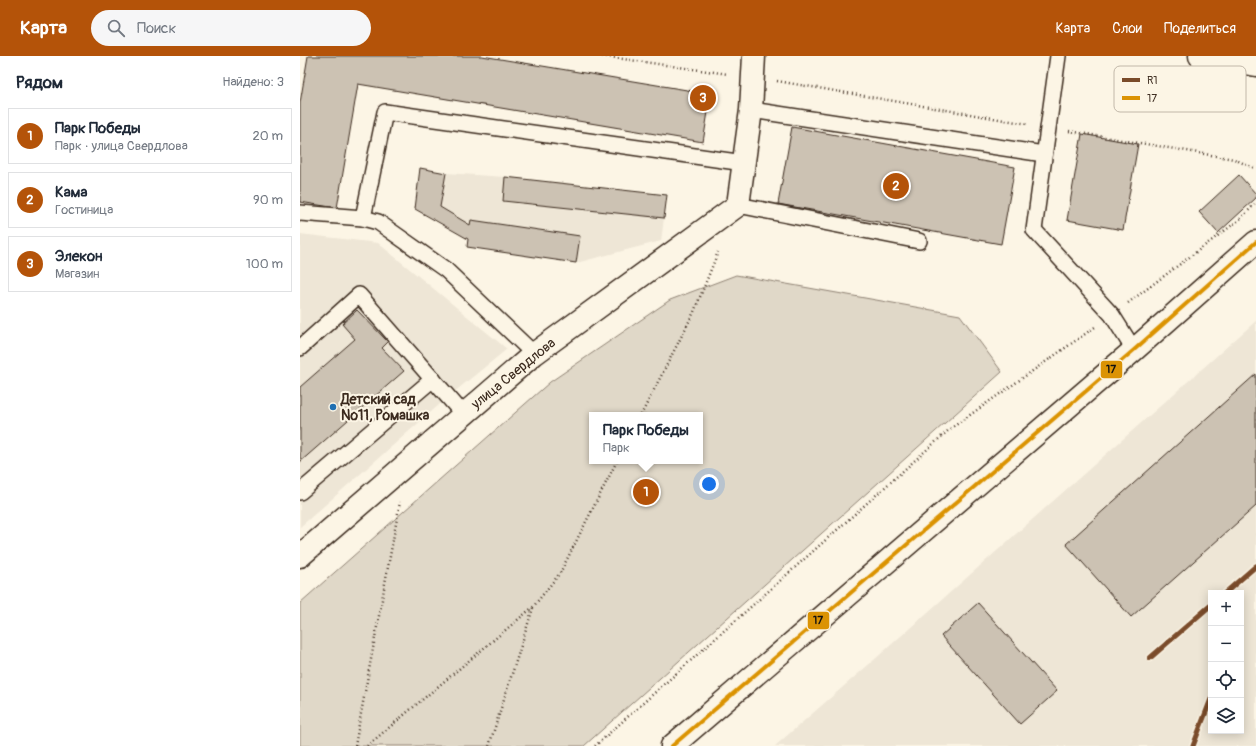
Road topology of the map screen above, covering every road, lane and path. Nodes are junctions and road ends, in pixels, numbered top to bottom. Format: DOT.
graph roads {
  1 [pos="602,56"];
  2 [pos="1058,56"];
  3 [pos="1200,56"];
  4 [pos="1253,65"];
  5 [pos="754,66"];
  6 [pos="751,110"];
  7 [pos="1048,127"];
  8 [pos="1044,154"];
  9 [pos="744,163"];
  10 [pos="1256,169"];
  11 [pos="1256,203"];
  12 [pos="738,205"];
  13 [pos="300,213"];
  14 [pos="363,218"];
  15 [pos="919,241"];
  16 [pos="1256,242"];
  17 [pos="720,248"];
  18 [pos="1112,315"];
  19 [pos="300,348"];
  20 [pos="1134,350"];
  21 [pos="534,354"];
  22 [pos="433,379"];
  23 [pos="643,412"];
  24 [pos="464,414"];
  25 [pos="615,464"];
  26 [pos="300,492"];
  27 [pos="401,501"];
  28 [pos="300,556"];
  29 [pos="533,608"];
  30 [pos="355,746"];
  31 [pos="367,746"];
  32 [pos="489,746"];
  33 [pos="595,746"];
  34 [pos="672,746"];
  1 -- 5 [label="path"];
  2 -- 7 [label="lane"];
  3 -- 4 [label="main road"];
  5 -- 6 [label="main road"];
  5 -- 7 [label="path"];
  6 -- 8 [label="lane"];
  6 -- 9 [label="main road"];
  7 -- 8 [label="lane"];
  7 -- 10 [label="path"];
  8 -- 18 [label="lane"];
  9 -- 12 [label="main road"];
  9 -- 14 [label="lane"];
  11 -- 18 [label="path"];
  12 -- 15 [label="lane"];
  12 -- 21 [label="main road, улица Свердлова"];
  13 -- 14 [label="lane"];
  14 -- 21 [label="lane"];
  16 -- 20 [label="main road"];
  17 -- 23 [label="path"];
  18 -- 20 [label="lane"];
  18 -- 33 [label="path"];
  19 -- 22 [label="lane"];
  20 -- 34 [label="main road"];
  21 -- 24 [label="main road, улица Свердлова"];
  22 -- 24 [label="lane"];
  22 -- 26 [label="lane"];
  24 -- 28 [label="main road, улица Свердлова"];
  25 -- 29 [label="path"];
  27 -- 30 [label="path"];
  29 -- 31 [label="path"];
  29 -- 32 [label="path"];
}
